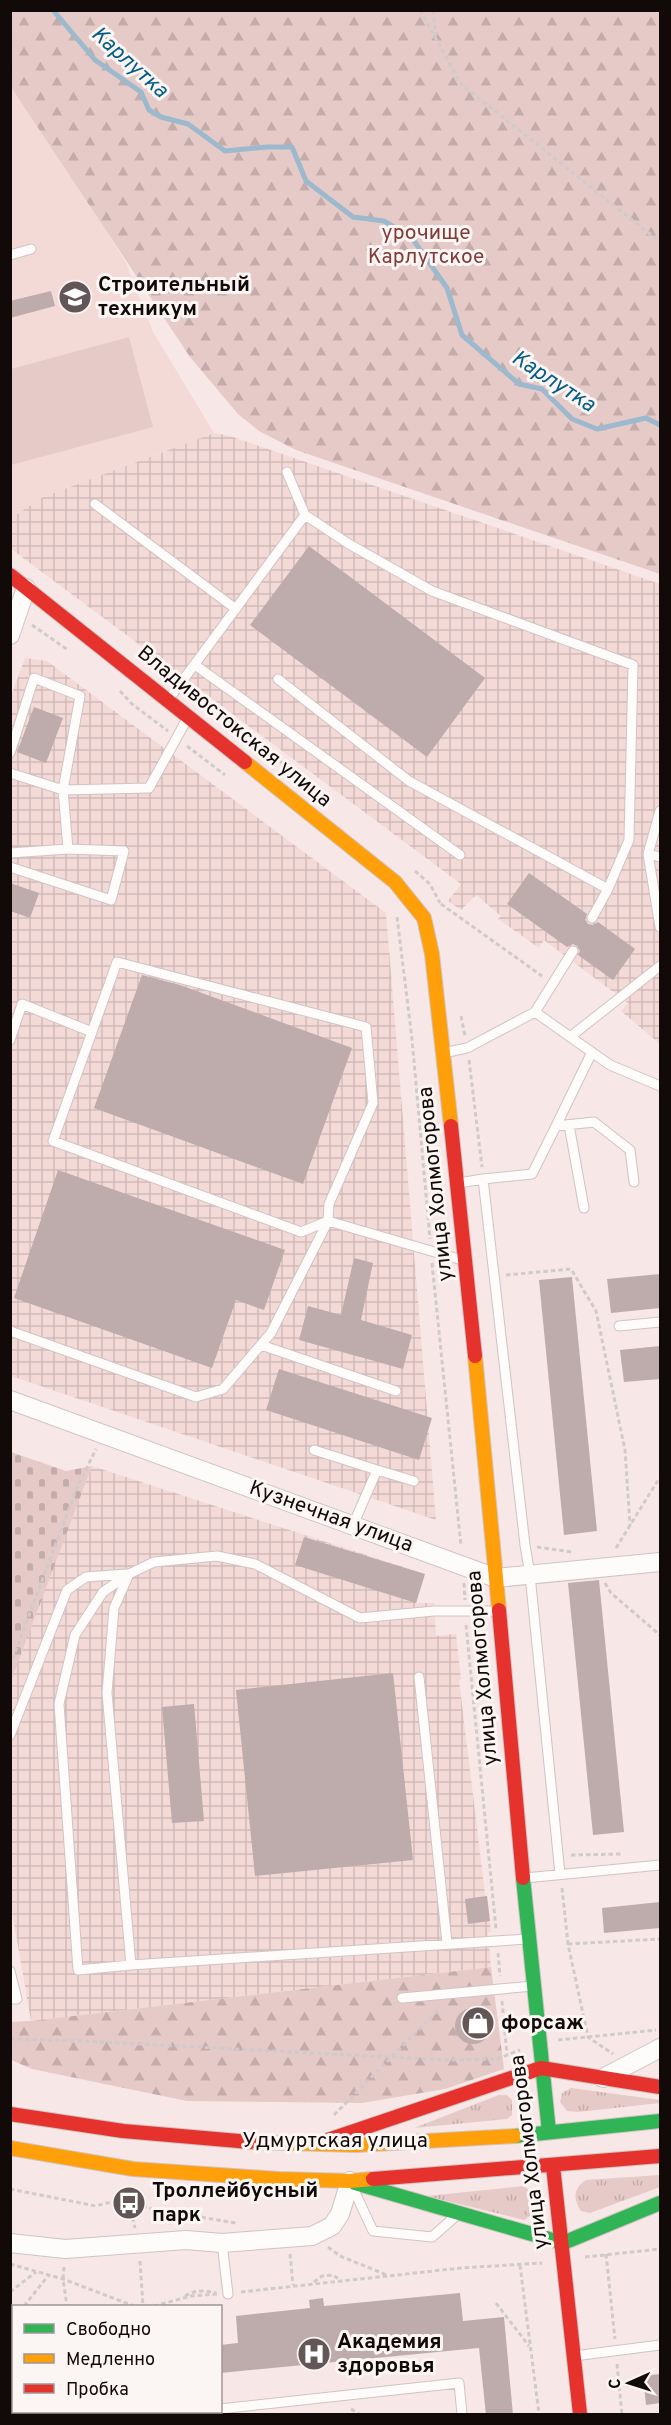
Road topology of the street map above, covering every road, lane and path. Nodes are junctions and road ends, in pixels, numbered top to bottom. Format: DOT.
graph roads {
  1 [pos="420,10"];
  2 [pos="433,10"];
  3 [pos="436,39"];
  4 [pos="660,242"];
  5 [pos="31,249"];
  6 [pos="10,255"];
  7 [pos="287,472"];
  8 [pos="95,504"];
  9 [pos="305,515"];
  10 [pos="10,575"];
  11 [pos="26,588"];
  12 [pos="236,609"];
  13 [pos="17,615"];
  14 [pos="10,635"];
  15 [pos="76,655"];
  16 [pos="195,665"];
  17 [pos="278,679"];
  18 [pos="119,690"];
  19 [pos="168,701"];
  20 [pos="188,717"];
  21 [pos="177,739"];
  22 [pos="10,753"];
  23 [pos="10,773"];
  24 [pos="225,775"];
  25 [pos="63,790"];
  26 [pos="660,812"];
  27 [pos="68,849"];
  28 [pos="10,853"];
  29 [pos="648,854"];
  30 [pos="460,855"];
  31 [pos="660,857"];
  32 [pos="10,867"];
  33 [pos="608,889"];
  34 [pos="441,904"];
  35 [pos="395,908"];
  36 [pos="424,918"];
  37 [pos="592,918"];
  38 [pos="660,927"];
  39 [pos="573,951"];
  40 [pos="660,966"];
  41 [pos="553,984"];
  42 [pos="535,1012"];
  43 [pos="92,1032"];
  44 [pos="570,1037"];
  45 [pos="10,1040"];
  46 [pos="592,1052"];
  47 [pos="443,1053"];
  48 [pos="660,1086"];
  49 [pos="569,1125"];
  50 [pos="556,1126"];
  51 [pos="483,1179"];
  52 [pos="634,1182"];
  53 [pos="457,1183"];
  54 [pos="584,1208"];
  55 [pos="328,1221"];
  56 [pos="431,1250"];
  57 [pos="464,1260"];
  58 [pos="494,1276"];
  59 [pos="660,1322"];
  60 [pos="619,1326"];
  61 [pos="10,1331"];
  62 [pos="261,1345"];
  63 [pos="396,1391"];
  64 [pos="10,1400"];
  65 [pos="103,1434"];
  66 [pos="314,1450"];
  67 [pos="377,1470"];
  68 [pos="660,1477"];
  69 [pos="414,1481"];
  70 [pos="353,1525"];
  71 [pos="630,1525"];
  72 [pos="525,1545"];
  73 [pos="627,1547"];
  74 [pos="616,1548"];
  75 [pos="606,1549"];
  76 [pos="579,1553"];
  77 [pos="660,1562"];
  78 [pos="463,1566"];
  79 [pos="597,1568"];
  80 [pos="129,1574"];
  81 [pos="530,1575"];
  82 [pos="496,1578"];
  83 [pos="465,1610"];
  84 [pos="499,1611"];
  85 [pos="660,1635"];
  86 [pos="10,1666"];
  87 [pos="419,1677"];
  88 [pos="10,1735"];
  89 [pos="626,1854"];
  90 [pos="557,1855"];
  91 [pos="660,1865"];
  92 [pos="560,1874"];
  93 [pos="524,1878"];
  94 [pos="529,1939"];
  95 [pos="660,1939"];
  96 [pos="497,1940"];
  97 [pos="447,1943"];
  98 [pos="568,1944"];
  99 [pos="131,1965"];
  100 [pos="10,1971"];
  101 [pos="533,1986"];
  102 [pos="501,1989"];
  103 [pos="454,1994"];
  104 [pos="402,1998"];
  105 [pos="10,1999"];
  106 [pos="10,2040"];
  107 [pos="660,2048"];
  108 [pos="507,2055"];
  109 [pos="391,2057"];
  110 [pos="447,2060"];
  111 [pos="628,2065"];
  112 [pos="541,2068"];
  113 [pos="603,2078"];
  114 [pos="660,2087"];
  115 [pos="10,2114"];
  116 [pos="334,2115"];
  117 [pos="660,2121"];
  118 [pos="314,2145"];
  119 [pos="10,2148"];
  120 [pos="551,2149"];
  121 [pos="660,2156"];
  122 [pos="350,2181"];
  123 [pos="10,2189"];
  124 [pos="660,2203"];
  125 [pos="459,2213"];
  126 [pos="312,2236"];
  127 [pos="288,2239"];
  128 [pos="186,2240"];
  129 [pos="10,2243"];
  130 [pos="222,2243"];
  131 [pos="563,2243"];
  132 [pos="660,2249"];
  133 [pos="10,2264"];
  134 [pos="36,2272"];
  135 [pos="48,2276"];
  136 [pos="388,2276"];
  137 [pos="141,2277"];
  138 [pos="63,2279"];
  139 [pos="341,2281"];
  140 [pos="313,2283"];
  141 [pos="293,2285"];
  142 [pos="10,2292"];
  143 [pos="228,2294"];
  144 [pos="181,2299"];
  145 [pos="496,2303"];
  146 [pos="26,2305"];
  147 [pos="67,2305"];
  148 [pos="129,2305"];
  149 [pos="143,2305"];
  150 [pos="161,2305"];
  151 [pos="660,2345"];
  152 [pos="530,2347"];
  153 [pos="616,2351"];
  154 [pos="574,2356"];
  155 [pos="222,2409"];
  156 [pos="193,2413"];
  157 [pos="176,2415"];
  158 [pos="462,2415"];
  159 [pos="539,2415"];
  160 [pos="580,2415"];
  161 [pos="622,2415"];
  1 -- 3 [label="path"];
  2 -- 3 [label="path"];
  3 -- 4 [label="path"];
  5 -- 6 [label="lane"];
  7 -- 9 [label="lane"];
  8 -- 12 [label="lane"];
  9 -- 12 [label="lane"];
  9 -- 33 [label="lane"];
  10 -- 11 [label="street, Владивостокская улица"];
  11 -- 13 [label="street"];
  11 -- 19 [label="street, Владивостокская улица"];
  12 -- 16 [label="lane"];
  13 -- 14 [label="street"];
  13 -- 15 [label="path"];
  16 -- 19 [label="lane"];
  16 -- 30 [label="lane"];
  17 -- 33 [label="lane"];
  18 -- 21 [label="path"];
  19 -- 20 [label="street, Владивостокская улица"];
  20 -- 21 [label="lane"];
  20 -- 36 [label="street, Владивостокская улица"];
  21 -- 24 [label="path"];
  21 -- 25 [label="lane"];
  22 -- 25 [label="lane"];
  23 -- 25 [label="lane"];
  25 -- 27 [label="lane"];
  26 -- 29 [label="lane"];
  27 -- 28 [label="lane"];
  27 -- 32 [label="lane"];
  29 -- 31 [label="lane"];
  29 -- 38 [label="lane"];
  33 -- 37 [label="lane"];
  34 -- 41 [label="path"];
  35 -- 56 [label="path"];
  36 -- 47 [label="street, улица Холмогорова"];
  39 -- 41 [label="lane"];
  40 -- 44 [label="lane"];
  41 -- 42 [label="lane"];
  42 -- 44 [label="lane"];
  42 -- 47 [label="lane"];
  43 -- 45 [label="lane"];
  43 -- 55 [label="lane"];
  43 -- 55 [label="lane"];
  44 -- 46 [label="lane"];
  46 -- 48 [label="lane"];
  46 -- 50 [label="lane"];
  47 -- 53 [label="street, улица Холмогорова"];
  49 -- 50 [label="lane"];
  49 -- 52 [label="lane"];
  49 -- 54 [label="lane"];
  50 -- 51 [label="lane"];
  51 -- 53 [label="lane"];
  51 -- 58 [label="lane"];
  53 -- 57 [label="street, улица Холмогорова"];
  55 -- 56 [label="lane"];
  55 -- 62 [label="lane"];
  56 -- 57 [label="lane"];
  56 -- 78 [label="path"];
  57 -- 82 [label="street, улица Холмогорова"];
  58 -- 71 [label="path"];
  58 -- 72 [label="lane"];
  59 -- 60 [label="lane"];
  61 -- 62 [label="lane"];
  62 -- 63 [label="lane"];
  64 -- 65 [label="street, Кузнечная улица"];
  65 -- 70 [label="street, Кузнечная улица"];
  65 -- 86 [label="path"];
  66 -- 67 [label="lane"];
  67 -- 69 [label="lane"];
  67 -- 70 [label="lane"];
  68 -- 71 [label="path"];
  70 -- 78 [label="street, Кузнечная улица"];
  71 -- 74 [label="path"];
  72 -- 76 [label="path"];
  72 -- 81 [label="lane"];
  73 -- 74 [label="path"];
  74 -- 75 [label="path"];
  77 -- 79 [label="street, Кузнечная улица"];
  78 -- 82 [label="street, Кузнечная улица"];
  78 -- 83 [label="path"];
  79 -- 81 [label="street, Кузнечная улица"];
  79 -- 85 [label="path"];
  80 -- 83 [label="lane"];
  80 -- 88 [label="lane"];
  80 -- 99 [label="lane"];
  80 -- 99 [label="lane"];
  81 -- 82 [label="street, Кузнечная улица"];
  81 -- 90 [label="lane"];
  82 -- 84 [label="street, улица Холмогорова"];
  83 -- 84 [label="lane"];
  83 -- 96 [label="path"];
  84 -- 93 [label="street, улица Холмогорова"];
  87 -- 97 [label="lane"];
  89 -- 90 [label="path"];
  90 -- 92 [label="lane"];
  91 -- 92 [label="lane"];
  92 -- 93 [label="lane"];
  92 -- 98 [label="path"];
  93 -- 94 [label="street, улица Холмогорова"];
  94 -- 96 [label="lane"];
  94 -- 101 [label="street, улица Холмогорова"];
  95 -- 98 [label="path"];
  96 -- 97 [label="lane"];
  96 -- 102 [label="path"];
  97 -- 99 [label="lane"];
  98 -- 111 [label="path"];
  100 -- 105 [label="lane"];
  101 -- 102 [label="lane"];
  101 -- 112 [label="street, улица Холмогорова"];
  102 -- 103 [label="lane"];
  102 -- 108 [label="path"];
  103 -- 104 [label="lane"];
  103 -- 109 [label="path"];
  106 -- 109 [label="path"];
  107 -- 111 [label="street"];
  109 -- 110 [label="path"];
  109 -- 116 [label="path"];
  111 -- 113 [label="street"];
  112 -- 113 [label="street"];
  112 -- 118 [label="street"];
  112 -- 120 [label="street, улица Холмогорова"];
  113 -- 114 [label="street"];
  115 -- 118 [label="street, Удмуртская улица"];
  117 -- 120 [label="street, Удмуртская улица"];
  118 -- 120 [label="street, Удмуртская улица"];
  119 -- 122 [label="street, Удмуртская улица"];
  120 -- 121 [label="street, Удмуртская улица"];
  120 -- 122 [label="street, Удмуртская улица"];
  120 -- 131 [label="street, улица Холмогорова"];
  122 -- 125 [label="street"];
  122 -- 125 [label="lane"];
  122 -- 126 [label="street, Удмуртская улица"];
  123 -- 128 [label="path"];
  124 -- 131 [label="street"];
  125 -- 131 [label="street"];
  126 -- 127 [label="street, Удмуртская улица"];
  126 -- 136 [label="path"];
  127 -- 130 [label="street, Удмуртская улица"];
  127 -- 141 [label="path"];
  128 -- 129 [label="street, Удмуртская улица"];
  128 -- 130 [label="street, Удмуртская улица"];
  130 -- 143 [label="lane"];
  131 -- 154 [label="street, улица Холмогорова"];
  132 -- 153 [label="path"];
  133 -- 134 [label="path"];
  134 -- 135 [label="path"];
  134 -- 142 [label="path"];
  135 -- 138 [label="path"];
  135 -- 146 [label="path"];
  136 -- 139 [label="path"];
  136 -- 152 [label="path"];
  137 -- 149 [label="path"];
  138 -- 147 [label="path"];
  138 -- 148 [label="path"];
  139 -- 140 [label="path"];
  139 -- 140 [label="path"];
  140 -- 141 [label="path"];
  141 -- 143 [label="path"];
  144 -- 144 [label="path"];
  144 -- 150 [label="path"];
  145 -- 152 [label="path"];
  151 -- 153 [label="lane"];
  152 -- 159 [label="path"];
  153 -- 154 [label="lane"];
  153 -- 161 [label="path"];
  154 -- 160 [label="street, улица Холмогорова"];
  155 -- 158 [label="lane"];
  156 -- 157 [label="lane"];
}
